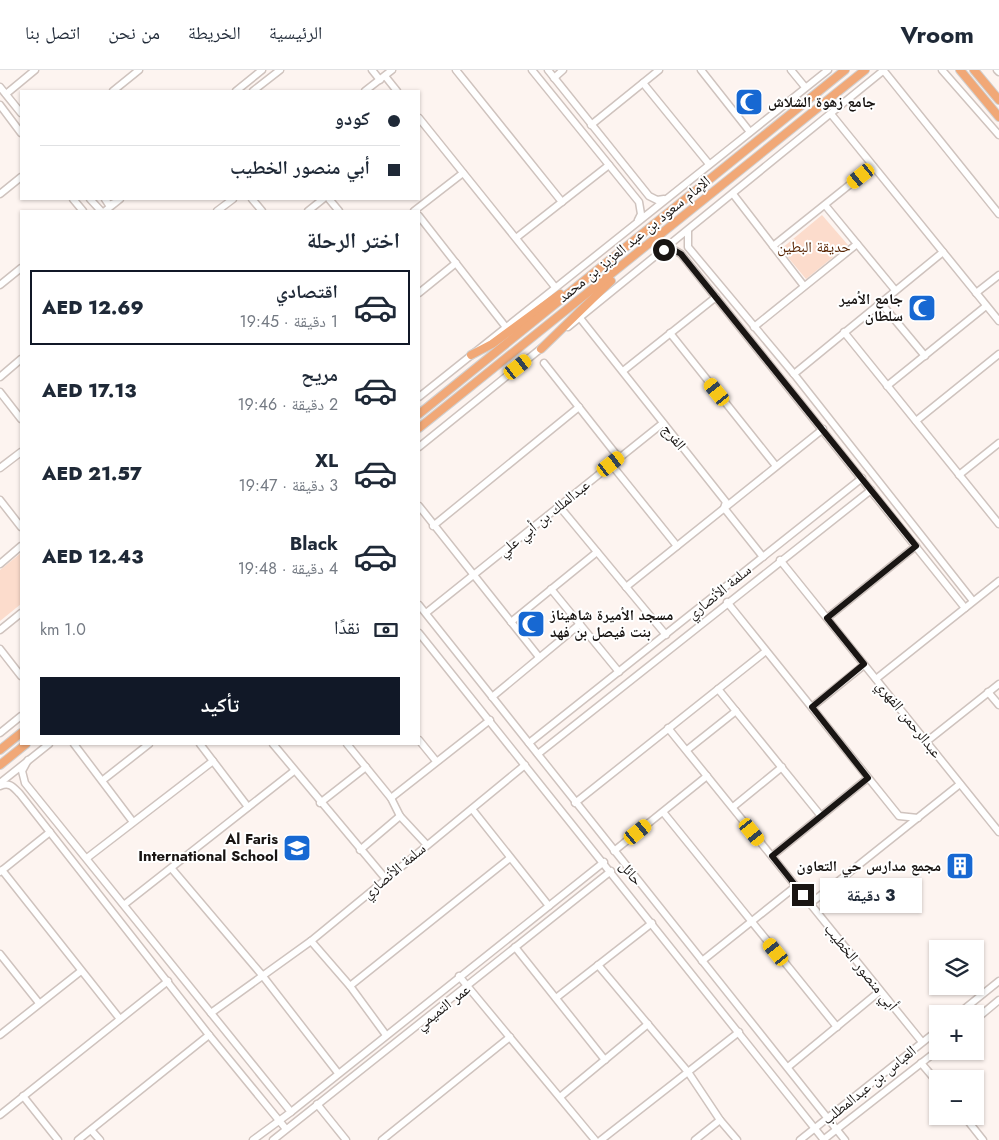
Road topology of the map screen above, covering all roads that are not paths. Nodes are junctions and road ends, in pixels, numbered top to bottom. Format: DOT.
graph roads {
  1 [pos="35,70"];
  2 [pos="139,70"];
  3 [pos="262,70"];
  4 [pos="280,70"];
  5 [pos="372,70"];
  6 [pos="392,70"];
  7 [pos="456,70"];
  8 [pos="532,70"];
  9 [pos="548,70"];
  10 [pos="563,70"];
  11 [pos="659,70"];
  12 [pos="701,70"];
  13 [pos="791,70"];
  14 [pos="828,70"];
  15 [pos="846,70"];
  16 [pos="866,70"];
  17 [pos="884,70"];
  18 [pos="944,70"];
  19 [pos="960,70"];
  20 [pos="974,70"];
  21 [pos="131,72"];
  22 [pos="382,78"];
  23 [pos="554,78"];
  24 [pos="643,83"];
  25 [pos="0,87"];
  26 [pos="805,88"];
  27 [pos="114,90"];
  28 [pos="239,90"];
  29 [pos="254,90"];
  30 [pos="366,90"];
  31 [pos="396,90"];
  32 [pos="6,94"];
  33 [pos="999,100"];
  34 [pos="0,105"];
  35 [pos="20,112"];
  36 [pos="831,114"];
  37 [pos="999,117"];
  38 [pos="420,119"];
  39 [pos="591,125"];
  40 [pos="20,132"];
  41 [pos="750,132"];
  42 [pos="997,134"];
  43 [pos="709,164"];
  44 [pos="609,165"];
  45 [pos="873,166"];
  46 [pos="463,172"];
  47 [pos="20,178"];
  48 [pos="645,192"];
  49 [pos="0,194"];
  50 [pos="733,194"];
  51 [pos="635,198"];
  52 [pos="665,199"];
  53 [pos="106,200"];
  54 [pos="119,200"];
  55 [pos="232,200"];
  56 [pos="253,200"];
  57 [pos="322,200"];
  58 [pos="330,200"];
  59 [pos="562,202"];
  60 [pos="825,205"];
  61 [pos="106,210"];
  62 [pos="219,210"];
  63 [pos="261,210"];
  64 [pos="309,210"];
  65 [pos="338,210"];
  66 [pos="416,210"];
  67 [pos="999,214"];
  68 [pos="420,217"];
  69 [pos="637,221"];
  70 [pos="688,231"];
  71 [pos="516,238"];
  72 [pos="857,244"];
  73 [pos="773,246"];
  74 [pos="664,250"];
  75 [pos="943,252"];
  76 [pos="456,263"];
  77 [pos="624,265"];
  78 [pos="20,269"];
  79 [pos="999,275"];
  80 [pos="581,282"];
  81 [pos="0,286"];
  82 [pos="804,286"];
  83 [pos="555,287"];
  84 [pos="895,290"];
  85 [pos="420,292"];
  86 [pos="976,293"];
  87 [pos="716,297"];
  88 [pos="880,302"];
  89 [pos="986,306"];
  90 [pos="580,318"];
  91 [pos="999,321"];
  92 [pos="505,326"];
  93 [pos="754,327"];
  94 [pos="844,332"];
  95 [pos="670,333"];
  96 [pos="541,349"];
  97 [pos="999,354"];
  98 [pos="471,355"];
  99 [pos="925,356"];
  100 [pos="20,360"];
  101 [pos="544,362"];
  102 [pos="622,372"];
  103 [pos="794,374"];
  104 [pos="0,376"];
  105 [pos="887,386"];
  106 [pos="0,392"];
  107 [pos="420,396"];
  108 [pos="579,408"];
  109 [pos="420,413"];
  110 [pos="20,418"];
  111 [pos="916,422"];
  112 [pos="663,423"];
  113 [pos="420,427"];
  114 [pos="823,429"];
  115 [pos="999,442"];
  116 [pos="420,446"];
  117 [pos="20,453"];
  118 [pos="619,458"];
  119 [pos="611,464"];
  120 [pos="776,466"];
  121 [pos="0,468"];
  122 [pos="959,475"];
  123 [pos="862,478"];
  124 [pos="851,487"];
  125 [pos="871,490"];
  126 [pos="861,498"];
  127 [pos="0,500"];
  128 [pos="559,506"];
  129 [pos="420,507"];
  130 [pos="724,508"];
  131 [pos="999,524"];
  132 [pos="20,526"];
  133 [pos="433,526"];
  134 [pos="677,546"];
  135 [pos="916,546"];
  136 [pos="20,547"];
  137 [pos="597,552"];
  138 [pos="763,557"];
  139 [pos="780,560"];
  140 [pos="0,564"];
  141 [pos="473,575"];
  142 [pos="999,581"];
  143 [pos="626,587"];
  144 [pos="551,589"];
  145 [pos="973,601"];
  146 [pos="728,602"];
  147 [pos="420,606"];
  148 [pos="965,608"];
  149 [pos="426,613"];
  150 [pos="20,614"];
  151 [pos="827,618"];
  152 [pos="511,622"];
  153 [pos="580,624"];
  154 [pos="0,630"];
  155 [pos="420,634"];
  156 [pos="666,635"];
  157 [pos="0,649"];
  158 [pos="766,651"];
  159 [pos="540,657"];
  160 [pos="864,664"];
  161 [pos="619,672"];
  162 [pos="20,675"];
  163 [pos="876,679"];
  164 [pos="999,684"];
  165 [pos="718,689"];
  166 [pos="988,692"];
  167 [pos="492,697"];
  168 [pos="999,706"];
  169 [pos="812,707"];
  170 [pos="736,711"];
  171 [pos="20,717"];
  172 [pos="490,720"];
  173 [pos="668,728"];
  174 [pos="0,733"];
  175 [pos="20,734"];
  176 [pos="420,741"];
  177 [pos="926,742"];
  178 [pos="529,743"];
  179 [pos="25,745"];
  180 [pos="48,745"];
  181 [pos="75,745"];
  182 [pos="148,745"];
  183 [pos="201,745"];
  184 [pos="274,745"];
  185 [pos="348,745"];
  186 [pos="0,750"];
  187 [pos="687,750"];
  188 [pos="538,754"];
  189 [pos="28,760"];
  190 [pos="213,761"];
  191 [pos="436,761"];
  192 [pos="0,765"];
  193 [pos="526,765"];
  194 [pos="366,767"];
  195 [pos="782,767"];
  196 [pos="294,771"];
  197 [pos="707,776"];
  198 [pos="868,778"];
  199 [pos="103,780"];
  200 [pos="0,784"];
  201 [pos="960,784"];
  202 [pos="391,798"];
  203 [pos="320,803"];
  204 [pos="575,803"];
  205 [pos="248,806"];
  206 [pos="733,808"];
  207 [pos="472,809"];
  208 [pos="663,812"];
  209 [pos="400,816"];
  210 [pos="821,816"];
  211 [pos="918,818"];
  212 [pos="134,822"];
  213 [pos="50,832"];
  214 [pos="999,832"];
  215 [pos="426,844"];
  216 [pos="360,850"];
  217 [pos="614,851"];
  218 [pos="772,856"];
  219 [pos="88,858"];
  220 [pos="510,858"];
  221 [pos="604,862"];
  222 [pos="172,868"];
  223 [pos="1,871"];
  224 [pos="610,871"];
  225 [pos="385,878"];
  226 [pos="796,886"];
  227 [pos="811,903"];
  228 [pos="125,904"];
  229 [pos="549,906"];
  230 [pos="752,922"];
  231 [pos="652,923"];
  232 [pos="311,941"];
  233 [pos="515,947"];
  234 [pos="0,954"];
  235 [pos="702,960"];
  236 [pos="598,965"];
  237 [pos="81,971"];
  238 [pos="262,975"];
  239 [pos="460,976"];
  240 [pos="168,980"];
  241 [pos="999,981"];
  242 [pos="350,986"];
  243 [pos="468,986"];
  244 [pos="880,991"];
  245 [pos="556,998"];
  246 [pos="999,1000"];
  247 [pos="39,1003"];
  248 [pos="969,1005"];
  249 [pos="984,1012"];
  250 [pos="211,1013"];
  251 [pos="120,1019"];
  252 [pos="648,1024"];
  253 [pos="837,1027"];
  254 [pos="739,1032"];
  255 [pos="0,1035"];
  256 [pos="209,1035"];
  257 [pos="386,1035"];
  258 [pos="510,1037"];
  259 [pos="929,1037"];
  260 [pos="922,1042"];
  261 [pos="929,1057"];
  262 [pos="605,1060"];
  263 [pos="922,1063"];
  264 [pos="788,1067"];
  265 [pos="688,1072"];
  266 [pos="929,1072"];
  267 [pos="338,1073"];
  268 [pos="24,1096"];
  269 [pos="560,1097"];
  270 [pos="317,1104"];
  271 [pos="291,1112"];
  272 [pos="0,1115"];
  273 [pos="827,1118"];
  274 [pos="278,1120"];
  275 [pos="720,1120"];
  276 [pos="971,1125"];
  277 [pos="814,1128"];
  278 [pos="286,1129"];
  279 [pos="91,1130"];
  280 [pos="837,1130"];
  281 [pos="87,1137"];
  282 [pos="390,1137"];
  283 [pos="58,1140"];
  284 [pos="78,1140"];
  285 [pos="100,1140"];
  286 [pos="253,1140"];
  287 [pos="273,1140"];
  288 [pos="346,1140"];
  289 [pos="382,1140"];
  290 [pos="595,1140"];
  291 [pos="601,1140"];
  292 [pos="696,1140"];
  293 [pos="737,1140"];
  294 [pos="800,1140"];
  295 [pos="823,1140"];
  296 [pos="845,1140"];
  297 [pos="983,1140"];
  1 -- 32 [label="street"];
  2 -- 21 [label="street"];
  3 -- 28 [label="street"];
  4 -- 29 [label="street"];
  5 -- 22 [label="street"];
  6 -- 22 [label="street"];
  7 -- 59 [label="street"];
  8 -- 44 [label="street"];
  9 -- 23 [label="street"];
  10 -- 23 [label="street"];
  11 -- 24 [label="street"];
  12 -- 41 [label="street"];
  13 -- 26 [label="street"];
  14 -- 26 [label="street, الإمام سعود بن عبد العزيز بن محمد"];
  15 -- 80 [label="main road, الإمام سعود بن عبد العزيز بن محمد"];
  16 -- 77 [label="main road, الإمام سعود بن عبد العزيز بن محمد"];
  17 -- 36 [label="street, الإمام سعود بن عبد العزيز بن محمد"];
  17 -- 67 [label="street"];
  18 -- 42 [label="street"];
  18 -- 42 [label="street"];
  19 -- 37 [label="main road"];
  20 -- 33 [label="main road"];
  21 -- 27 [label="street"];
  22 -- 30 [label="street"];
  22 -- 31 [label="street"];
  23 -- 39 [label="street"];
  24 -- 39 [label="street"];
  24 -- 43 [label="street"];
  25 -- 32 [label="street"];
  26 -- 41 [label="street, الإمام سعود بن عبد العزيز بن محمد"];
  32 -- 35 [label="street"];
  34 -- 40 [label="street"];
  36 -- 45 [label="street"];
  36 -- 50 [label="street, الإمام سعود بن عبد العزيز بن محمد"];
  38 -- 46 [label="street"];
  39 -- 48 [label="street"];
  41 -- 43 [label="street, الإمام سعود بن عبد العزيز بن محمد"];
  43 -- 52 [label="street, الإمام سعود بن عبد العزيز بن محمد"];
  44 -- 51 [label="street"];
  44 -- 59 [label="street"];
  45 -- 60 [label="street"];
  45 -- 75 [label="street"];
  46 -- 66 [label="street"];
  46 -- 71 [label="street"];
  47 -- 49 [label="street"];
  48 -- 51 [label="street"];
  48 -- 52 [label="street"];
  50 -- 70 [label="street, الإمام سعود بن عبد العزيز بن محمد"];
  50 -- 73 [label="street"];
  51 -- 69 [label="street"];
  52 -- 69 [label="street, الإمام سعود بن عبد العزيز بن محمد"];
  53 -- 54 [label="street"];
  54 -- 61 [label="street"];
  55 -- 62 [label="street"];
  56 -- 63 [label="street"];
  57 -- 64 [label="street"];
  58 -- 65 [label="street"];
  59 -- 71 [label="street"];
  60 -- 72 [label="street"];
  60 -- 73 [label="street"];
  68 -- 76 [label="street"];
  69 -- 83 [label="street, الإمام سعود بن عبد العزيز بن محمد"];
  70 -- 74 [label="street, الإمام سعود بن عبد العزيز بن محمد"];
  70 -- 93 [label="street"];
  71 -- 83 [label="street"];
  72 -- 82 [label="street"];
  72 -- 84 [label="street"];
  73 -- 82 [label="street"];
  74 -- 87 [label="street"];
  74 -- 90 [label="street, الإمام سعود بن عبد العزيز بن محمد"];
  75 -- 84 [label="street"];
  75 -- 86 [label="street"];
  76 -- 85 [label="street"];
  76 -- 92 [label="street"];
  77 -- 96 [label="main road"];
  77 -- 113 [label="main road, الإمام سعود بن عبد العزيز بن محمد"];
  78 -- 81 [label="street"];
  79 -- 86 [label="street"];
  80 -- 98 [label="main road"];
  80 -- 109 [label="main road, الإمام سعود بن عبد العزيز بن محمد"];
  82 -- 93 [label="street"];
  83 -- 92 [label="street, الإمام سعود بن عبد العزيز بن محمد"];
  84 -- 88 [label="street"];
  86 -- 89 [label="street"];
  87 -- 95 [label="street"];
  87 -- 114 [label="street"];
  88 -- 94 [label="street"];
  88 -- 99 [label="street"];
  89 -- 91 [label="street"];
  89 -- 99 [label="street"];
  90 -- 96 [label="street, الإمام سعود بن عبد العزيز بن محمد"];
  90 -- 102 [label="street, الفرج"];
  92 -- 98 [label="street, الإمام سعود بن عبد العزيز بن محمد"];
  93 -- 103 [label="street"];
  94 -- 103 [label="street"];
  94 -- 105 [label="street"];
  95 -- 102 [label="street"];
  95 -- 120 [label="street"];
  96 -- 116 [label="street, الإمام سعود بن عبد العزيز بن محمد"];
  97 -- 111 [label="street"];
  98 -- 107 [label="street, الإمام سعود بن عبد العزيز بن محمد"];
  99 -- 105 [label="street"];
  100 -- 104 [label="street"];
  101 -- 108 [label="street"];
  102 -- 112 [label="street, الفرج"];
  103 -- 145 [label="street"];
  105 -- 111 [label="street"];
  106 -- 110 [label="street"];
  108 -- 118 [label="street"];
  108 -- 133 [label="street"];
  111 -- 122 [label="street"];
  112 -- 118 [label="street, عبدالملك بن أبي علي"];
  112 -- 130 [label="street, الفرج"];
  114 -- 120 [label="street"];
  114 -- 123 [label="street"];
  115 -- 122 [label="street"];
  117 -- 121 [label="street"];
  118 -- 119 [label="street, عبدالملك بن أبي علي"];
  119 -- 128 [label="street, عبدالملك بن أبي علي"];
  119 -- 134 [label="street"];
  120 -- 130 [label="street"];
  122 -- 131 [label="street"];
  123 -- 124 [label="street, سلمة الأنصاري"];
  123 -- 125 [label="street"];
  124 -- 126 [label="street"];
  124 -- 138 [label="street, سلمة الأنصاري"];
  125 -- 126 [label="street, سلمة الأنصاري"];
  125 -- 135 [label="street"];
  126 -- 139 [label="street, سلمة الأنصاري"];
  127 -- 132 [label="street"];
  128 -- 137 [label="street"];
  128 -- 141 [label="street, عبدالملك بن أبي علي"];
  129 -- 133 [label="street"];
  130 -- 134 [label="street"];
  130 -- 138 [label="street, الفرج"];
  133 -- 141 [label="street"];
  134 -- 143 [label="street"];
  135 -- 148 [label="street"];
  135 -- 151 [label="street"];
  136 -- 140 [label="street"];
  137 -- 143 [label="street"];
  137 -- 144 [label="street"];
  138 -- 156 [label="street, سلمة الأنصاري"];
  139 -- 146 [label="street, سلمة الأنصاري"];
  139 -- 151 [label="street, عبدالرحمن الفهري"];
  141 -- 149 [label="street, عبدالملك بن أبي علي"];
  141 -- 152 [label="street"];
  142 -- 145 [label="street"];
  143 -- 156 [label="street"];
  144 -- 152 [label="street"];
  144 -- 153 [label="street"];
  145 -- 148 [label="street"];
  146 -- 158 [label="street"];
  146 -- 188 [label="street, سلمة الأنصاري"];
  147 -- 149 [label="street, حائل"];
  148 -- 163 [label="street"];
  149 -- 167 [label="street, حائل"];
  150 -- 154 [label="street"];
  151 -- 160 [label="street, عبدالرحمن الفهري"];
  152 -- 159 [label="street"];
  153 -- 159 [label="street"];
  153 -- 161 [label="street"];
  155 -- 172 [label="street, حائل"];
  156 -- 161 [label="street, سلمة الأنصاري"];
  157 -- 162 [label="street"];
  158 -- 165 [label="street"];
  158 -- 169 [label="street"];
  159 -- 167 [label="street"];
  160 -- 163 [label="street, عبدالرحمن الفهري"];
  160 -- 169 [label="street"];
  161 -- 178 [label="street, سلمة الأنصاري"];
  163 -- 177 [label="street, عبدالرحمن الفهري"];
  164 -- 166 [label="street"];
  165 -- 170 [label="street"];
  165 -- 173 [label="street"];
  166 -- 168 [label="street"];
  166 -- 177 [label="street"];
  167 -- 178 [label="street, حائل"];
  169 -- 198 [label="street"];
  170 -- 187 [label="street"];
  170 -- 195 [label="street"];
  171 -- 174 [label="street"];
  172 -- 191 [label="street"];
  172 -- 193 [label="street, حائل"];
  173 -- 187 [label="street, أبي منصور الخطيب"];
  173 -- 204 [label="street"];
  175 -- 186 [label="main road"];
  176 -- 191 [label="street"];
  177 -- 201 [label="street, عبدالرحمن الفهري"];
  178 -- 188 [label="street, حائل"];
  179 -- 192 [label="main road"];
  180 -- 189 [label="street"];
  181 -- 199 [label="street"];
  182 -- 199 [label="street"];
  183 -- 190 [label="street"];
  184 -- 196 [label="street"];
  185 -- 194 [label="street"];
  187 -- 197 [label="street, أبي منصور الخطيب"];
  188 -- 204 [label="street, حائل"];
  189 -- 200 [label="street"];
  189 -- 219 [label="street"];
  190 -- 205 [label="street"];
  190 -- 212 [label="street"];
  191 -- 202 [label="street"];
  193 -- 207 [label="street, سلمة الأنصاري"];
  193 -- 221 [label="street, حائل"];
  194 -- 202 [label="street"];
  194 -- 203 [label="street"];
  195 -- 206 [label="street"];
  195 -- 210 [label="street"];
  196 -- 203 [label="street"];
  196 -- 205 [label="street"];
  197 -- 206 [label="street, أبي منصور الخطيب"];
  197 -- 208 [label="street"];
  198 -- 210 [label="street"];
  198 -- 211 [label="street"];
  199 -- 212 [label="street"];
  200 -- 213 [label="street"];
  201 -- 211 [label="street"];
  201 -- 214 [label="street, عبدالرحمن الفهري"];
  202 -- 209 [label="street"];
  203 -- 216 [label="street"];
  204 -- 217 [label="street, حائل"];
  205 -- 222 [label="street"];
  206 -- 218 [label="street, أبي منصور الخطيب"];
  207 -- 215 [label="street, سلمة الأنصاري"];
  207 -- 220 [label="street"];
  208 -- 217 [label="street"];
  208 -- 230 [label="street"];
  209 -- 215 [label="street"];
  209 -- 216 [label="street"];
  210 -- 218 [label="street"];
  211 -- 227 [label="street"];
  212 -- 219 [label="street"];
  213 -- 223 [label="street"];
  213 -- 240 [label="street"];
  215 -- 225 [label="street, سلمة الأنصاري"];
  216 -- 225 [label="street"];
  217 -- 235 [label="street, حائل"];
  218 -- 226 [label="street, أبي منصور الخطيب"];
  219 -- 228 [label="street"];
  220 -- 229 [label="street"];
  220 -- 242 [label="street"];
  221 -- 224 [label="street, حائل"];
  221 -- 229 [label="street"];
  222 -- 228 [label="street"];
  222 -- 238 [label="street"];
  223 -- 237 [label="street"];
  224 -- 231 [label="street, حائل"];
  224 -- 233 [label="street, عمر التميمي"];
  225 -- 232 [label="street, سلمة الأنصاري"];
  226 -- 227 [label="street, أبي منصور الخطيب"];
  226 -- 230 [label="street"];
  227 -- 244 [label="street, أبي منصور الخطيب"];
  228 -- 250 [label="street"];
  229 -- 239 [label="street"];
  230 -- 235 [label="street"];
  230 -- 253 [label="street"];
  231 -- 236 [label="street"];
  231 -- 254 [label="street, حائل"];
  232 -- 238 [label="street, سلمة الأنصاري"];
  232 -- 242 [label="street"];
  233 -- 243 [label="street, عمر التميمي"];
  233 -- 245 [label="street"];
  234 -- 247 [label="street"];
  235 -- 264 [label="street, حائل"];
  236 -- 245 [label="street"];
  236 -- 252 [label="street"];
  237 -- 247 [label="street"];
  237 -- 251 [label="street"];
  238 -- 250 [label="street, سلمة الأنصاري"];
  238 -- 267 [label="street"];
  239 -- 243 [label="street"];
  239 -- 257 [label="street"];
  240 -- 251 [label="street"];
  240 -- 256 [label="street"];
  241 -- 248 [label="street"];
  242 -- 257 [label="street"];
  243 -- 258 [label="street"];
  243 -- 270 [label="street, عمر التميمي"];
  244 -- 253 [label="street"];
  244 -- 260 [label="street, أبي منصور الخطيب"];
  245 -- 262 [label="street"];
  246 -- 249 [label="street"];
  247 -- 255 [label="street"];
  250 -- 271 [label="street"];
  251 -- 268 [label="street"];
  252 -- 262 [label="street"];
  252 -- 265 [label="street"];
  253 -- 264 [label="street"];
  254 -- 265 [label="street"];
  254 -- 277 [label="street, حائل"];
  256 -- 274 [label="street"];
  256 -- 279 [label="street"];
  257 -- 267 [label="street"];
  258 -- 269 [label="street"];
  258 -- 282 [label="street"];
  259 -- 260 [label="street, العباس بن عبدالمطلب"];
  260 -- 273 [label="street, العباس بن عبدالمطلب"];
  261 -- 263 [label="street, العباس بن عبدالمطلب"];
  262 -- 269 [label="street"];
  263 -- 266 [label="street"];
  263 -- 280 [label="street, العباس بن عبدالمطلب"];
  264 -- 273 [label="street, حائل"];
  265 -- 275 [label="street"];
  265 -- 291 [label="street"];
  267 -- 271 [label="street"];
  268 -- 272 [label="street"];
  268 -- 283 [label="street"];
  269 -- 290 [label="street"];
  270 -- 278 [label="street, عمر التميمي"];
  270 -- 288 [label="street"];
  271 -- 274 [label="street"];
  273 -- 277 [label="street, العباس بن عبدالمطلب"];
  273 -- 280 [label="street, حائل"];
  274 -- 278 [label="street"];
  274 -- 286 [label="street"];
  275 -- 292 [label="street"];
  275 -- 293 [label="street"];
  276 -- 297 [label="street"];
  277 -- 294 [label="street, العباس بن عبدالمطلب"];
  277 -- 295 [label="street, حائل"];
  278 -- 287 [label="street, عمر التميمي"];
  279 -- 281 [label="street"];
  279 -- 285 [label="street"];
  280 -- 295 [label="street, العباس بن عبدالمطلب"];
  280 -- 296 [label="street, حائل"];
  281 -- 284 [label="street"];
  282 -- 289 [label="street"];
}
